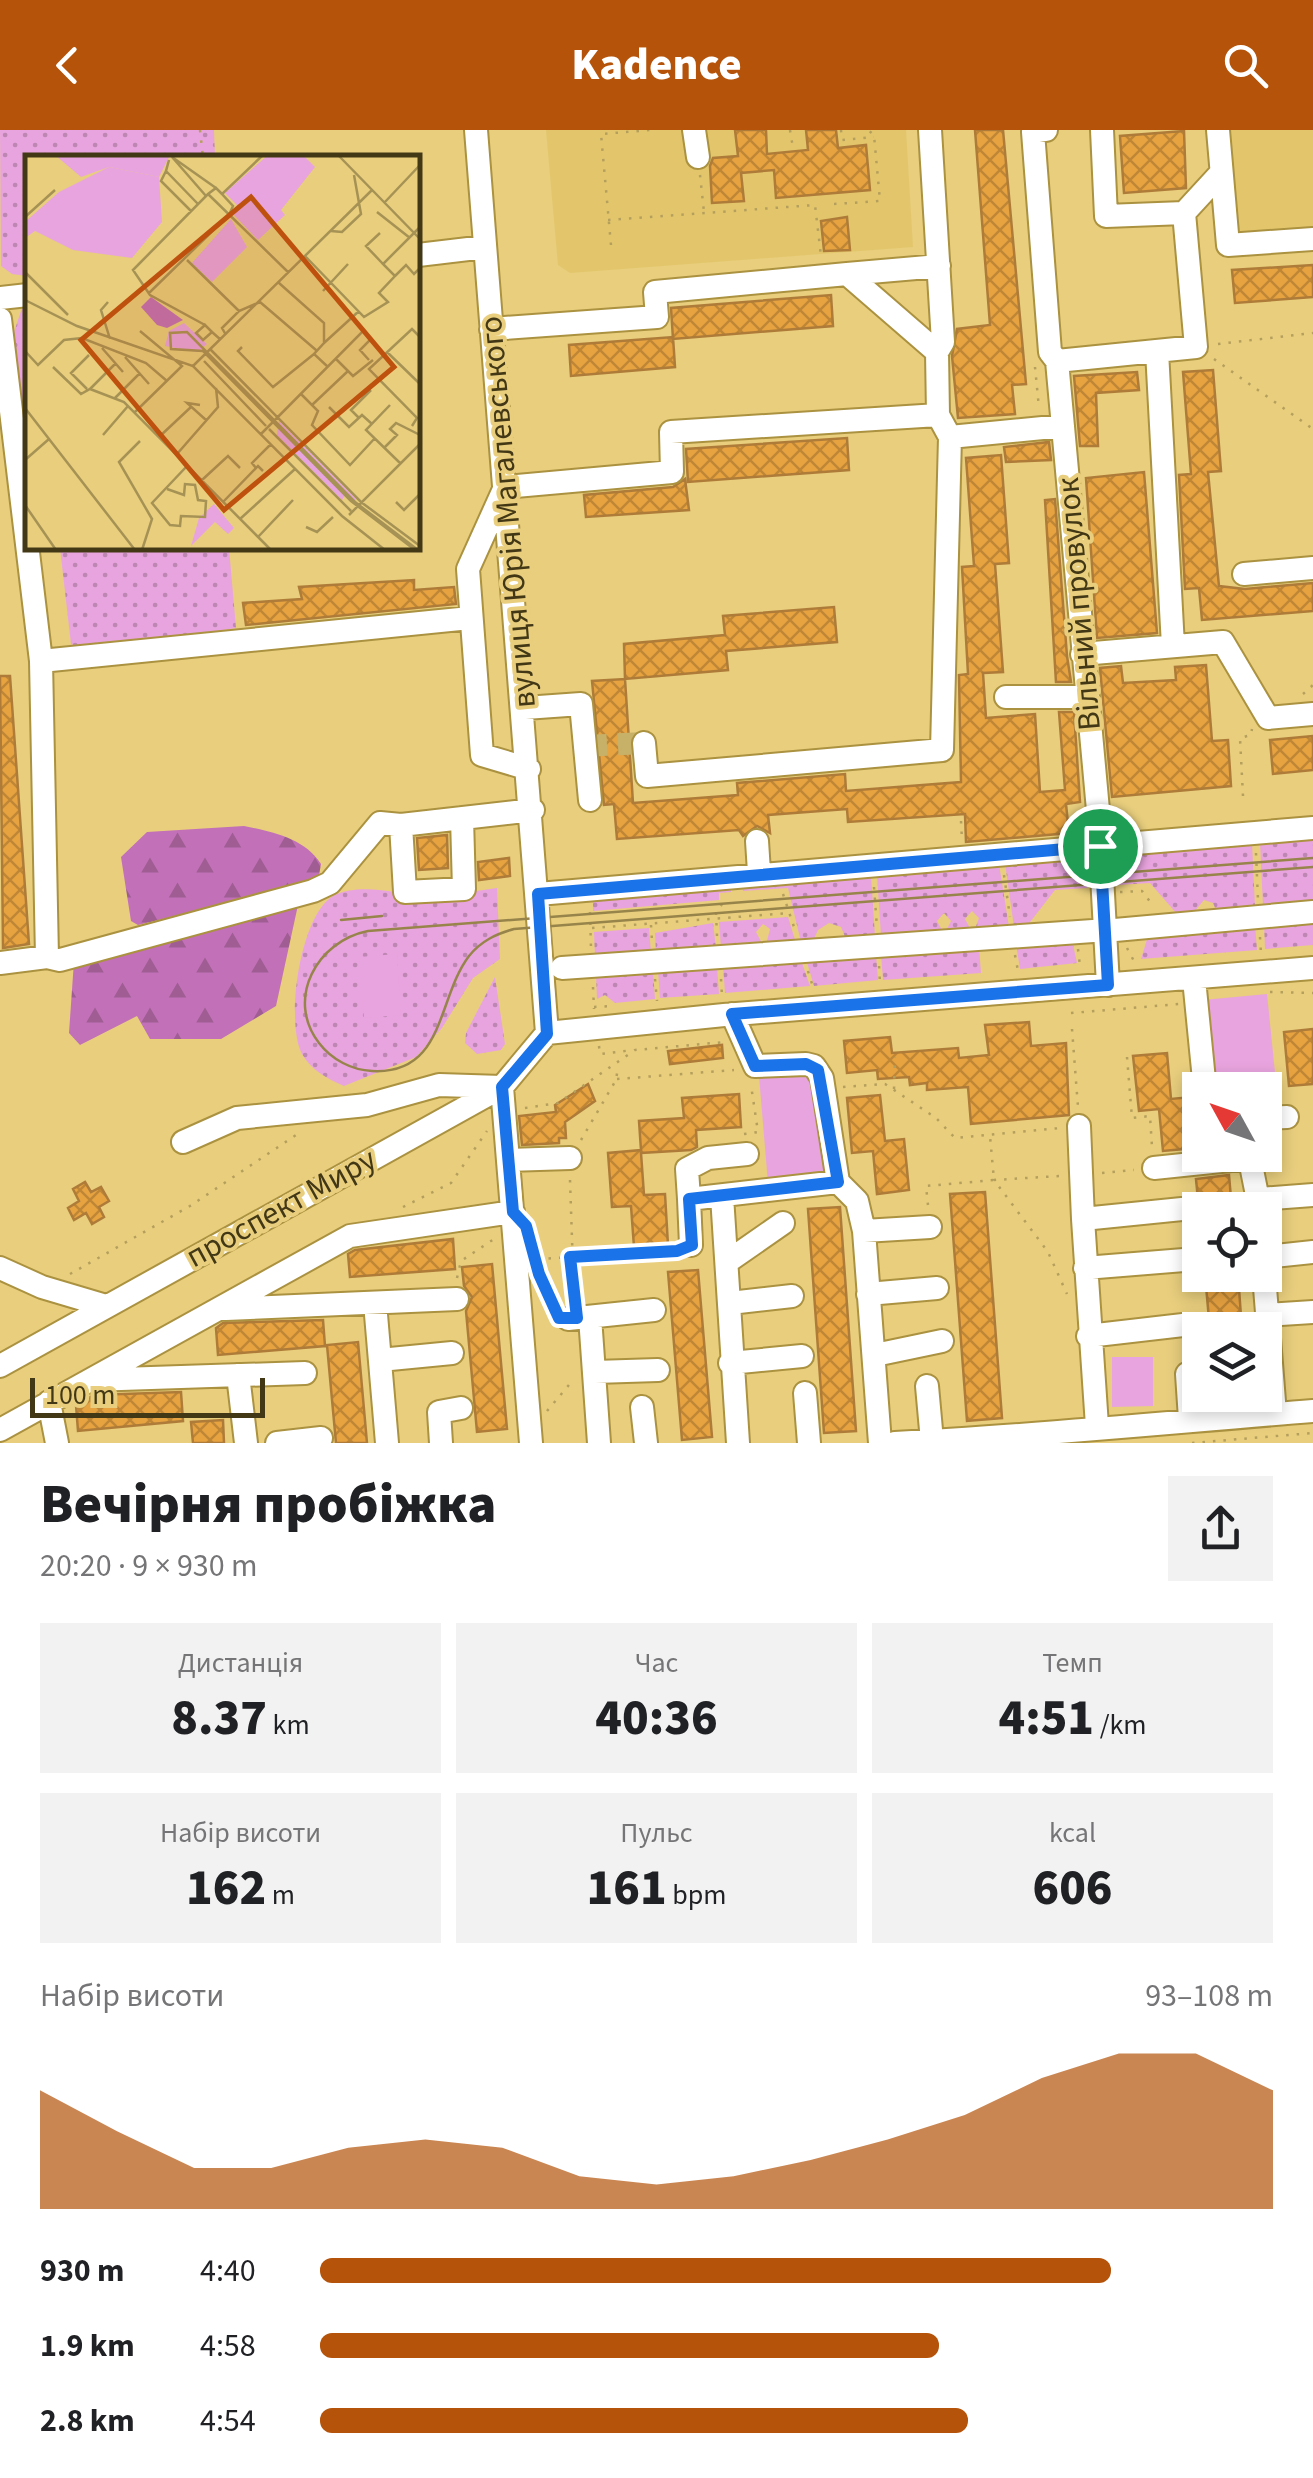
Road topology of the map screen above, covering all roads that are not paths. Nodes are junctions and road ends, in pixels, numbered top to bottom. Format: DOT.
graph roads {
  1 [pos="476,130"];
  2 [pos="694,130"];
  3 [pos="930,130"];
  4 [pos="1046,130"];
  5 [pos="1102,130"];
  6 [pos="1218,130"];
  7 [pos="698,157"];
  8 [pos="1219,174"];
  9 [pos="1184,214"];
  10 [pos="1313,239"];
  11 [pos="485,246"];
  12 [pos="420,255"];
  13 [pos="938,266"];
  14 [pos="847,274"];
  15 [pos="25,295"];
  16 [pos="0,298"];
  17 [pos="0,319"];
  18 [pos="491,329"];
  19 [pos="1157,351"];
  20 [pos="937,352"];
  21 [pos="1057,361"];
  22 [pos="938,415"];
  23 [pos="1062,426"];
  24 [pos="950,437"];
  25 [pos="505,487"];
  26 [pos="25,533"];
  27 [pos="27,550"];
  28 [pos="1313,568"];
  29 [pos="1244,574"];
  30 [pos="470,618"];
  31 [pos="1173,646"];
  32 [pos="1082,654"];
  33 [pos="40,661"];
  34 [pos="1006,697"];
  35 [pos="1088,697"];
  36 [pos="1307,705"];
  37 [pos="525,708"];
  38 [pos="644,743"];
  39 [pos="530,769"];
  40 [pos="590,800"];
  41 [pos="533,810"];
  42 [pos="446,812"];
  43 [pos="400,825"];
  44 [pos="1313,828"];
  45 [pos="757,841"];
  46 [pos="1100,846"];
  47 [pos="760,872"];
  48 [pos="538,894"];
  49 [pos="1313,912"];
  50 [pos="47,957"];
  51 [pos="0,963"];
  52 [pos="562,968"];
  53 [pos="1313,968"];
  54 [pos="1194,979"];
  55 [pos="1108,985"];
  56 [pos="732,1014"];
  57 [pos="547,1034"];
  58 [pos="1203,1072"];
  59 [pos="503,1099"];
  60 [pos="1079,1126"];
  61 [pos="182,1142"];
  62 [pos="744,1144"];
  63 [pos="570,1158"];
  64 [pos="508,1160"];
  65 [pos="1182,1161"];
  66 [pos="1147,1163"];
  67 [pos="838,1182"];
  68 [pos="1313,1195"];
  69 [pos="722,1196"];
  70 [pos="689,1199"];
  71 [pos="1282,1201"];
  72 [pos="1182,1209"];
  73 [pos="507,1212"];
  74 [pos="1083,1220"];
  75 [pos="782,1223"];
  76 [pos="930,1227"];
  77 [pos="864,1231"];
  78 [pos="692,1245"];
  79 [pos="1313,1252"];
  80 [pos="1282,1255"];
  81 [pos="1182,1260"];
  82 [pos="727,1262"];
  83 [pos="0,1268"];
  84 [pos="1085,1268"];
  85 [pos="938,1288"];
  86 [pos="868,1294"];
  87 [pos="792,1296"];
  88 [pos="457,1298"];
  89 [pos="374,1303"];
  90 [pos="730,1303"];
  91 [pos="106,1306"];
  92 [pos="218,1309"];
  93 [pos="654,1310"];
  94 [pos="1313,1312"];
  95 [pos="1282,1314"];
  96 [pos="1182,1325"];
  97 [pos="1088,1336"];
  98 [pos="942,1340"];
  99 [pos="452,1353"];
  100 [pos="875,1355"];
  101 [pos="802,1356"];
  102 [pos="380,1360"];
  103 [pos="730,1363"];
  104 [pos="594,1365"];
  105 [pos="0,1366"];
  106 [pos="658,1370"];
  107 [pos="305,1373"];
  108 [pos="238,1376"];
  109 [pos="87,1380"];
  110 [pos="927,1386"];
  111 [pos="805,1394"];
  112 [pos="49,1402"];
  113 [pos="642,1407"];
  114 [pos="461,1408"];
  115 [pos="1313,1411"];
  116 [pos="1189,1412"];
  117 [pos="1275,1414"];
  118 [pos="1190,1418"];
  119 [pos="1096,1426"];
  120 [pos="0,1430"];
  121 [pos="530,1437"];
  122 [pos="321,1438"];
  123 [pos="932,1441"];
  124 [pos="975,1442"];
  125 [pos="57,1443"];
  126 [pos="246,1443"];
  127 [pos="277,1443"];
  128 [pos="387,1443"];
  129 [pos="441,1443"];
  130 [pos="599,1443"];
  131 [pos="646,1443"];
  132 [pos="738,1443"];
  133 [pos="809,1443"];
  134 [pos="880,1443"];
  135 [pos="895,1443"];
  1 -- 11 [label="street, вулиця Юрія Магалевського"];
  2 -- 7 [label="street"];
  3 -- 13 [label="street"];
  4 -- 21 [label="street, Вільний провулок"];
  5 -- 9 [label="street"];
  6 -- 8 [label="street"];
  8 -- 9 [label="street"];
  8 -- 10 [label="street"];
  9 -- 19 [label="street"];
  11 -- 12 [label="street"];
  11 -- 18 [label="street, вулиця Юрія Магалевського"];
  13 -- 14 [label="street"];
  13 -- 20 [label="street"];
  14 -- 18 [label="street"];
  14 -- 20 [label="street"];
  15 -- 16 [label="street"];
  17 -- 26 [label="street"];
  18 -- 25 [label="street, вулиця Юрія Магалевського"];
  19 -- 21 [label="street"];
  19 -- 31 [label="street"];
  20 -- 22 [label="street"];
  21 -- 23 [label="street, Вільний провулок"];
  22 -- 24 [label="street"];
  22 -- 25 [label="street"];
  23 -- 24 [label="street"];
  23 -- 32 [label="street, Вільний провулок"];
  24 -- 38 [label="street"];
  25 -- 30 [label="street"];
  25 -- 37 [label="street, вулиця Юрія Магалевського"];
  27 -- 33 [label="street"];
  28 -- 29 [label="street"];
  30 -- 33 [label="street"];
  30 -- 39 [label="street"];
  31 -- 32 [label="street"];
  31 -- 36 [label="street"];
  32 -- 35 [label="street, Вільний провулок"];
  33 -- 50 [label="street"];
  34 -- 35 [label="street"];
  35 -- 46 [label="street, Вільний провулок"];
  37 -- 39 [label="street, вулиця Юрія Магалевського"];
  37 -- 40 [label="street"];
  39 -- 41 [label="street, вулиця Юрія Магалевського"];
  41 -- 42 [label="street"];
  41 -- 48 [label="street, вулиця Юрія Магалевського"];
  42 -- 43 [label="street"];
  42 -- 43 [label="street"];
  43 -- 50 [label="street"];
  44 -- 46 [label="street"];
  45 -- 47 [label="street"];
  46 -- 47 [label="street"];
  46 -- 55 [label="street"];
  47 -- 48 [label="street"];
  48 -- 57 [label="street"];
  49 -- 52 [label="street"];
  50 -- 51 [label="street"];
  53 -- 54 [label="street"];
  54 -- 55 [label="street"];
  54 -- 58 [label="street"];
  55 -- 56 [label="street"];
  56 -- 57 [label="street"];
  56 -- 67 [label="street"];
  57 -- 59 [label="street, проспект Миру"];
  59 -- 61 [label="street"];
  59 -- 64 [label="street"];
  59 -- 91 [label="street, проспект Миру"];
  60 -- 74 [label="street"];
  62 -- 70 [label="street"];
  63 -- 64 [label="street"];
  64 -- 73 [label="street"];
  65 -- 66 [label="street"];
  67 -- 69 [label="street"];
  67 -- 77 [label="street"];
  68 -- 71 [label="street"];
  69 -- 70 [label="street"];
  69 -- 82 [label="street"];
  70 -- 78 [label="street"];
  72 -- 74 [label="street"];
  73 -- 92 [label="street"];
  73 -- 121 [label="street"];
  74 -- 84 [label="street"];
  75 -- 82 [label="street"];
  76 -- 77 [label="street"];
  77 -- 86 [label="street"];
  79 -- 80 [label="street"];
  81 -- 84 [label="street"];
  82 -- 90 [label="street"];
  83 -- 91 [label="street"];
  84 -- 97 [label="street"];
  85 -- 86 [label="street"];
  86 -- 100 [label="street"];
  87 -- 90 [label="street"];
  88 -- 89 [label="street"];
  89 -- 92 [label="street"];
  89 -- 102 [label="street"];
  90 -- 103 [label="street"];
  91 -- 105 [label="street, проспект Миру"];
  92 -- 109 [label="street"];
  93 -- 104 [label="street"];
  94 -- 95 [label="street"];
  96 -- 97 [label="street"];
  97 -- 119 [label="street"];
  98 -- 100 [label="street"];
  99 -- 102 [label="street"];
  100 -- 134 [label="street"];
  101 -- 103 [label="street"];
  102 -- 128 [label="street"];
  103 -- 132 [label="street"];
  104 -- 106 [label="street"];
  104 -- 130 [label="street"];
  107 -- 108 [label="street"];
  108 -- 109 [label="street"];
  108 -- 126 [label="street"];
  109 -- 112 [label="street"];
  110 -- 123 [label="street"];
  111 -- 133 [label="street"];
  112 -- 120 [label="street"];
  112 -- 125 [label="street"];
  113 -- 131 [label="street"];
  114 -- 129 [label="street"];
  115 -- 117 [label="street"];
  116 -- 118 [label="street"];
  117 -- 118 [label="street"];
  118 -- 119 [label="street"];
  119 -- 124 [label="street"];
  122 -- 127 [label="street"];
  123 -- 124 [label="street"];
  123 -- 135 [label="street"];
}
